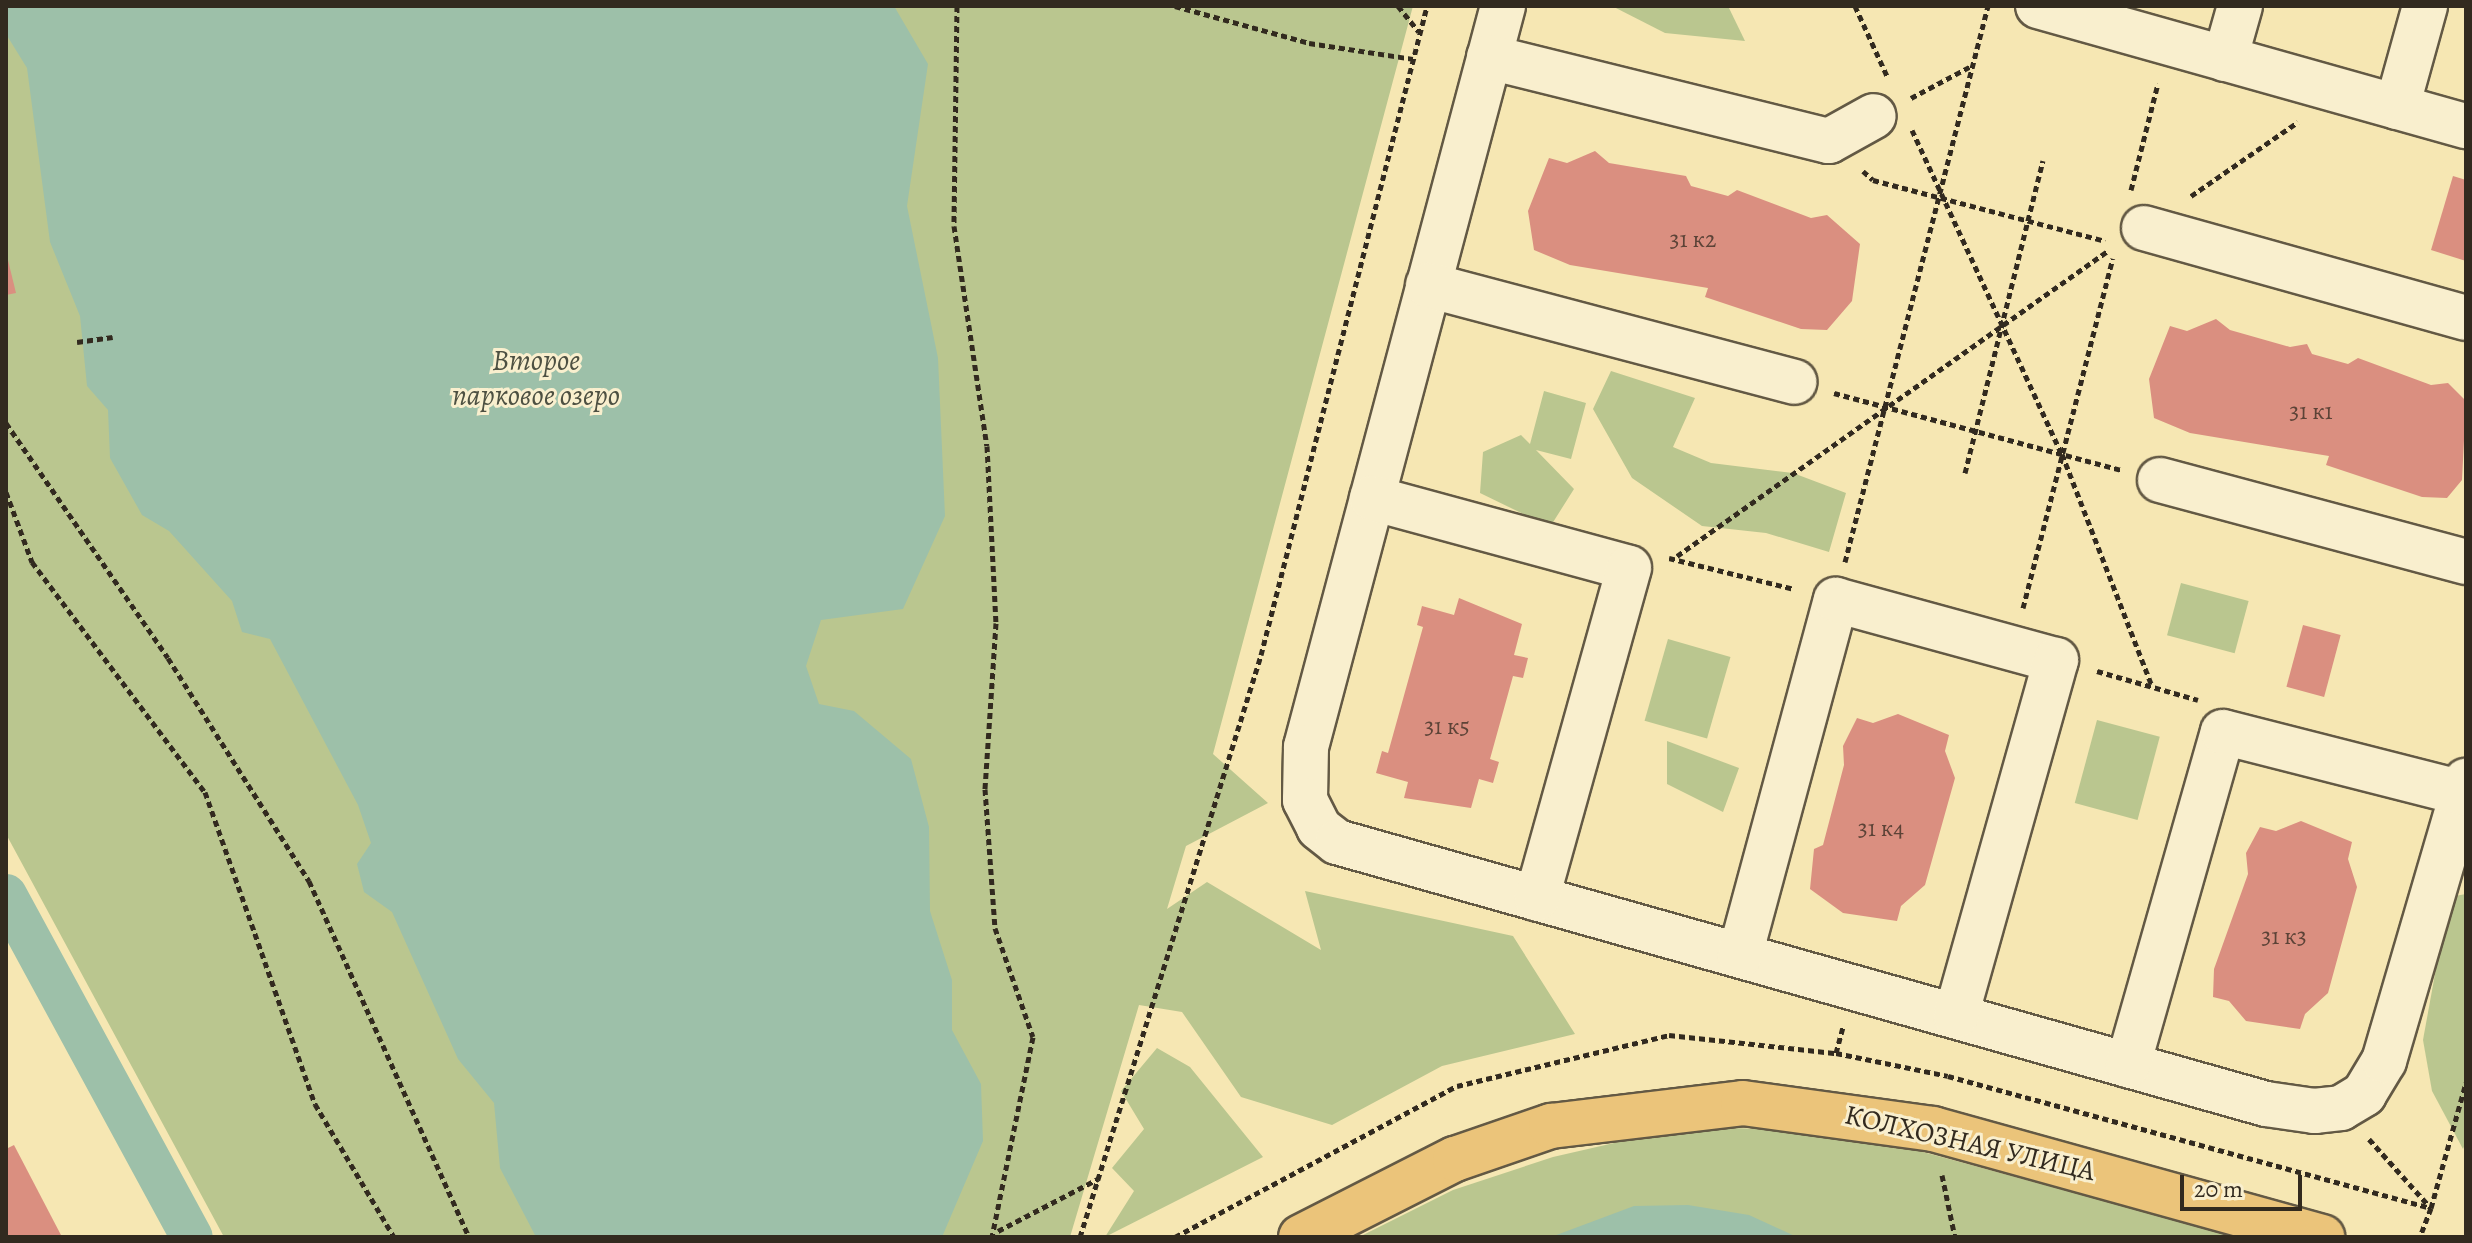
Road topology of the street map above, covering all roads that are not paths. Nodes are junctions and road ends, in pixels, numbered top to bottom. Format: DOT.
graph roads {
  1 [pos="1503,6"];
  2 [pos="2038,6"];
  3 [pos="2240,6"];
  4 [pos="2425,6"];
  5 [pos="1489,57"];
  6 [pos="2225,59"];
  7 [pos="2397,107"];
  8 [pos="1887,110"];
  9 [pos="2466,126"];
  10 [pos="2129,225"];
  11 [pos="1428,285"];
  12 [pos="2466,318"];
  13 [pos="1794,382"];
  14 [pos="2160,480"];
  15 [pos="1372,498"];
  16 [pos="2466,562"];
  17 [pos="2465,789"];
  18 [pos="1537,898"];
  19 [pos="1740,955"];
  20 [pos="1956,1016"];
  21 [pos="2128,1065"];
  22 [pos="1301,1237"];
  23 [pos="2322,1237"];
  1 -- 5 [label="lane"];
  2 -- 6 [label="lane"];
  3 -- 6 [label="lane"];
  4 -- 7 [label="lane"];
  5 -- 8 [label="lane"];
  5 -- 11 [label="lane"];
  6 -- 7 [label="lane"];
  7 -- 9 [label="lane"];
  10 -- 12 [label="lane"];
  11 -- 13 [label="lane"];
  11 -- 15 [label="lane"];
  14 -- 16 [label="lane"];
  15 -- 18 [label="lane"];
  15 -- 18 [label="lane"];
  17 -- 21 [label="lane"];
  17 -- 21 [label="lane"];
  18 -- 19 [label="lane"];
  19 -- 20 [label="lane"];
  19 -- 20 [label="lane"];
  20 -- 21 [label="lane"];
  22 -- 23 [label="main road, КОЛХОЗНАЯ УЛИЦА"];
}
